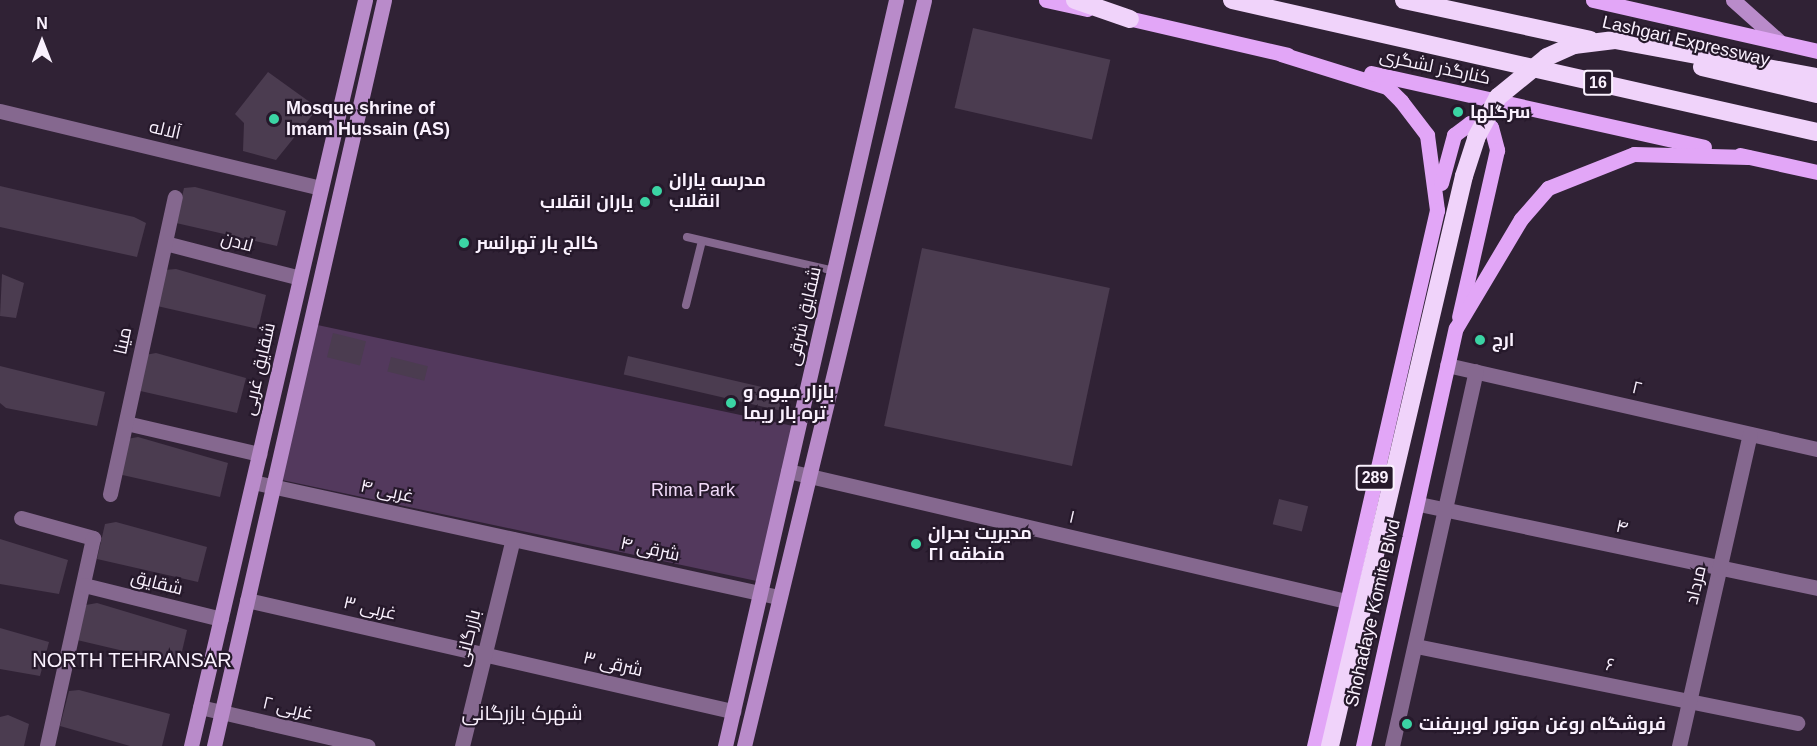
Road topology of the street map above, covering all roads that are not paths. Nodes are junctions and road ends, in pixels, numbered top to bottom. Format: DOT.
graph roads {
  1 [pos="365,0"];
  2 [pos="384,0"];
  3 [pos="896,0"];
  4 [pos="1046,0"];
  5 [pos="1075,0"];
  6 [pos="1232,0"];
  7 [pos="1404,0"];
  8 [pos="1593,0"];
  9 [pos="1733,0"];
  10 [pos="1418,2"];
  11 [pos="1624,3"];
  12 [pos="921,4"];
  13 [pos="1130,19"];
  14 [pos="1779,41"];
  15 [pos="1817,51"];
  16 [pos="1281,54"];
  17 [pos="1817,77"];
  18 [pos="1817,94"];
  19 [pos="0,111"];
  20 [pos="337,119"];
  21 [pos="356,123"];
  22 [pos="1817,132"];
  23 [pos="1749,156"];
  24 [pos="1817,172"];
  25 [pos="321,188"];
  26 [pos="175,197"];
  27 [pos="1437,210"];
  28 [pos="687,237"];
  29 [pos="702,241"];
  30 [pos="165,243"];
  31 [pos="834,271"];
  32 [pos="300,278"];
  33 [pos="686,305"];
  34 [pos="1456,328"];
  35 [pos="1447,365"];
  36 [pos="1476,371"];
  37 [pos="126,423"];
  38 [pos="1750,434"];
  39 [pos="1817,449"];
  40 [pos="259,453"];
  41 [pos="788,471"];
  42 [pos="807,474"];
  43 [pos="253,482"];
  44 [pos="273,486"];
  45 [pos="110,494"];
  46 [pos="1419,504"];
  47 [pos="1448,509"];
  48 [pos="21,518"];
  49 [pos="513,539"];
  50 [pos="1720,567"];
  51 [pos="84,585"];
  52 [pos="1817,588"];
  53 [pos="760,593"];
  54 [pos="778,597"];
  55 [pos="247,600"];
  56 [pos="1346,601"];
  57 [pos="221,620"];
  58 [pos="1416,646"];
  59 [pos="484,654"];
  60 [pos="1689,701"];
  61 [pos="200,707"];
  62 [pos="733,711"];
  63 [pos="222,713"];
  64 [pos="1797,723"];
  65 [pos="47,746"];
  66 [pos="191,746"];
  67 [pos="214,746"];
  68 [pos="368,746"];
  69 [pos="462,746"];
  70 [pos="725,746"];
  71 [pos="744,746"];
  72 [pos="1314,746"];
  73 [pos="1330,746"];
  74 [pos="1363,746"];
  75 [pos="1392,746"];
  76 [pos="1679,746"];
  1 -- 20 [label="street, شقایق غربی"];
  2 -- 21 [label="street"];
  3 -- 31 [label="street, شقایق شرقی"];
  4 -- 13 [label="main road, کنارگذر لشگری"];
  5 -- 13 [label="highway"];
  6 -- 22 [label="highway, 16"];
  7 -- 10 [label="highway, Lashgari Expressway / 16"];
  8 -- 11 [label="main road"];
  9 -- 14 [label="street"];
  10 -- 18 [label="highway, Lashgari Expressway / 16"];
  11 -- 14 [label="main road"];
  12 -- 42 [label="street"];
  13 -- 16 [label="main road, کنارگذر لشگری"];
  14 -- 15 [label="main road"];
  16 -- 23 [label="main road, کنارگذر لشگری"];
  16 -- 27 [label="main road, Shohadaye Komite Blvd / 289"];
  17 -- 73 [label="highway"];
  19 -- 25 [label="street, آلاله"];
  20 -- 21 [label="street"];
  20 -- 25 [label="street, شقایق غربی"];
  21 -- 44 [label="street"];
  23 -- 24 [label="main road, کنارگذر لشگری"];
  23 -- 34 [label="main road, Shohadaye Komite Blvd / 289"];
  25 -- 32 [label="street, شقایق غربی"];
  26 -- 30 [label="street, مینا"];
  27 -- 34 [label="main road"];
  27 -- 56 [label="main road, Shohadaye Komite Blvd / 289"];
  28 -- 29 [label="lane"];
  29 -- 31 [label="lane"];
  29 -- 33 [label="lane"];
  30 -- 32 [label="street, لادن"];
  30 -- 37 [label="street, مینا"];
  31 -- 41 [label="street, شقایق شرقی"];
  32 -- 40 [label="street, شقایق غربی"];
  34 -- 35 [label="main road, Shohadaye Komite Blvd / 289"];
  35 -- 36 [label="street, ۲"];
  35 -- 46 [label="main road, Shohadaye Komite Blvd / 289"];
  36 -- 38 [label="street, ۲"];
  36 -- 47 [label="street"];
  37 -- 40 [label="street"];
  37 -- 45 [label="street, مینا"];
  38 -- 39 [label="street, ۲"];
  38 -- 50 [label="street, مرداد"];
  40 -- 43 [label="street, شقایق غربی"];
  41 -- 42 [label="street, ۱"];
  41 -- 53 [label="street, شقایق شرقی"];
  42 -- 54 [label="street"];
  42 -- 56 [label="street, ۱"];
  43 -- 44 [label="street, ۴ غربی"];
  43 -- 57 [label="street, شقایق غربی"];
  44 -- 49 [label="street, ۴ غربی"];
  44 -- 55 [label="street"];
  46 -- 47 [label="street, ۴"];
  46 -- 74 [label="main road, Shohadaye Komite Blvd / 289"];
  47 -- 50 [label="street, ۴"];
  47 -- 58 [label="street"];
  48 -- 51 [label="street"];
  49 -- 53 [label="street, ۴ شرقی"];
  49 -- 59 [label="street, بازرگانی"];
  50 -- 52 [label="street, ۴"];
  50 -- 60 [label="street, مرداد"];
  51 -- 57 [label="street, شقایق"];
  51 -- 65 [label="street"];
  53 -- 54 [label="street, ۴ شرقی"];
  53 -- 62 [label="street, شقایق شرقی"];
  54 -- 71 [label="street"];
  55 -- 59 [label="street, ۳ غربی"];
  55 -- 63 [label="street"];
  56 -- 72 [label="main road, Shohadaye Komite Blvd / 289"];
  57 -- 61 [label="street, شقایق غربی"];
  58 -- 60 [label="street, ۶"];
  58 -- 75 [label="street"];
  59 -- 62 [label="street, ۳ شرقی"];
  59 -- 69 [label="street, بازرگانی"];
  60 -- 64 [label="street, ۶"];
  60 -- 76 [label="street, مرداد"];
  61 -- 63 [label="street, ۲ غربی"];
  61 -- 66 [label="street, شقایق غربی"];
  62 -- 70 [label="street, شقایق شرقی"];
  63 -- 67 [label="street"];
  63 -- 68 [label="street, ۲ غربی"];
}
